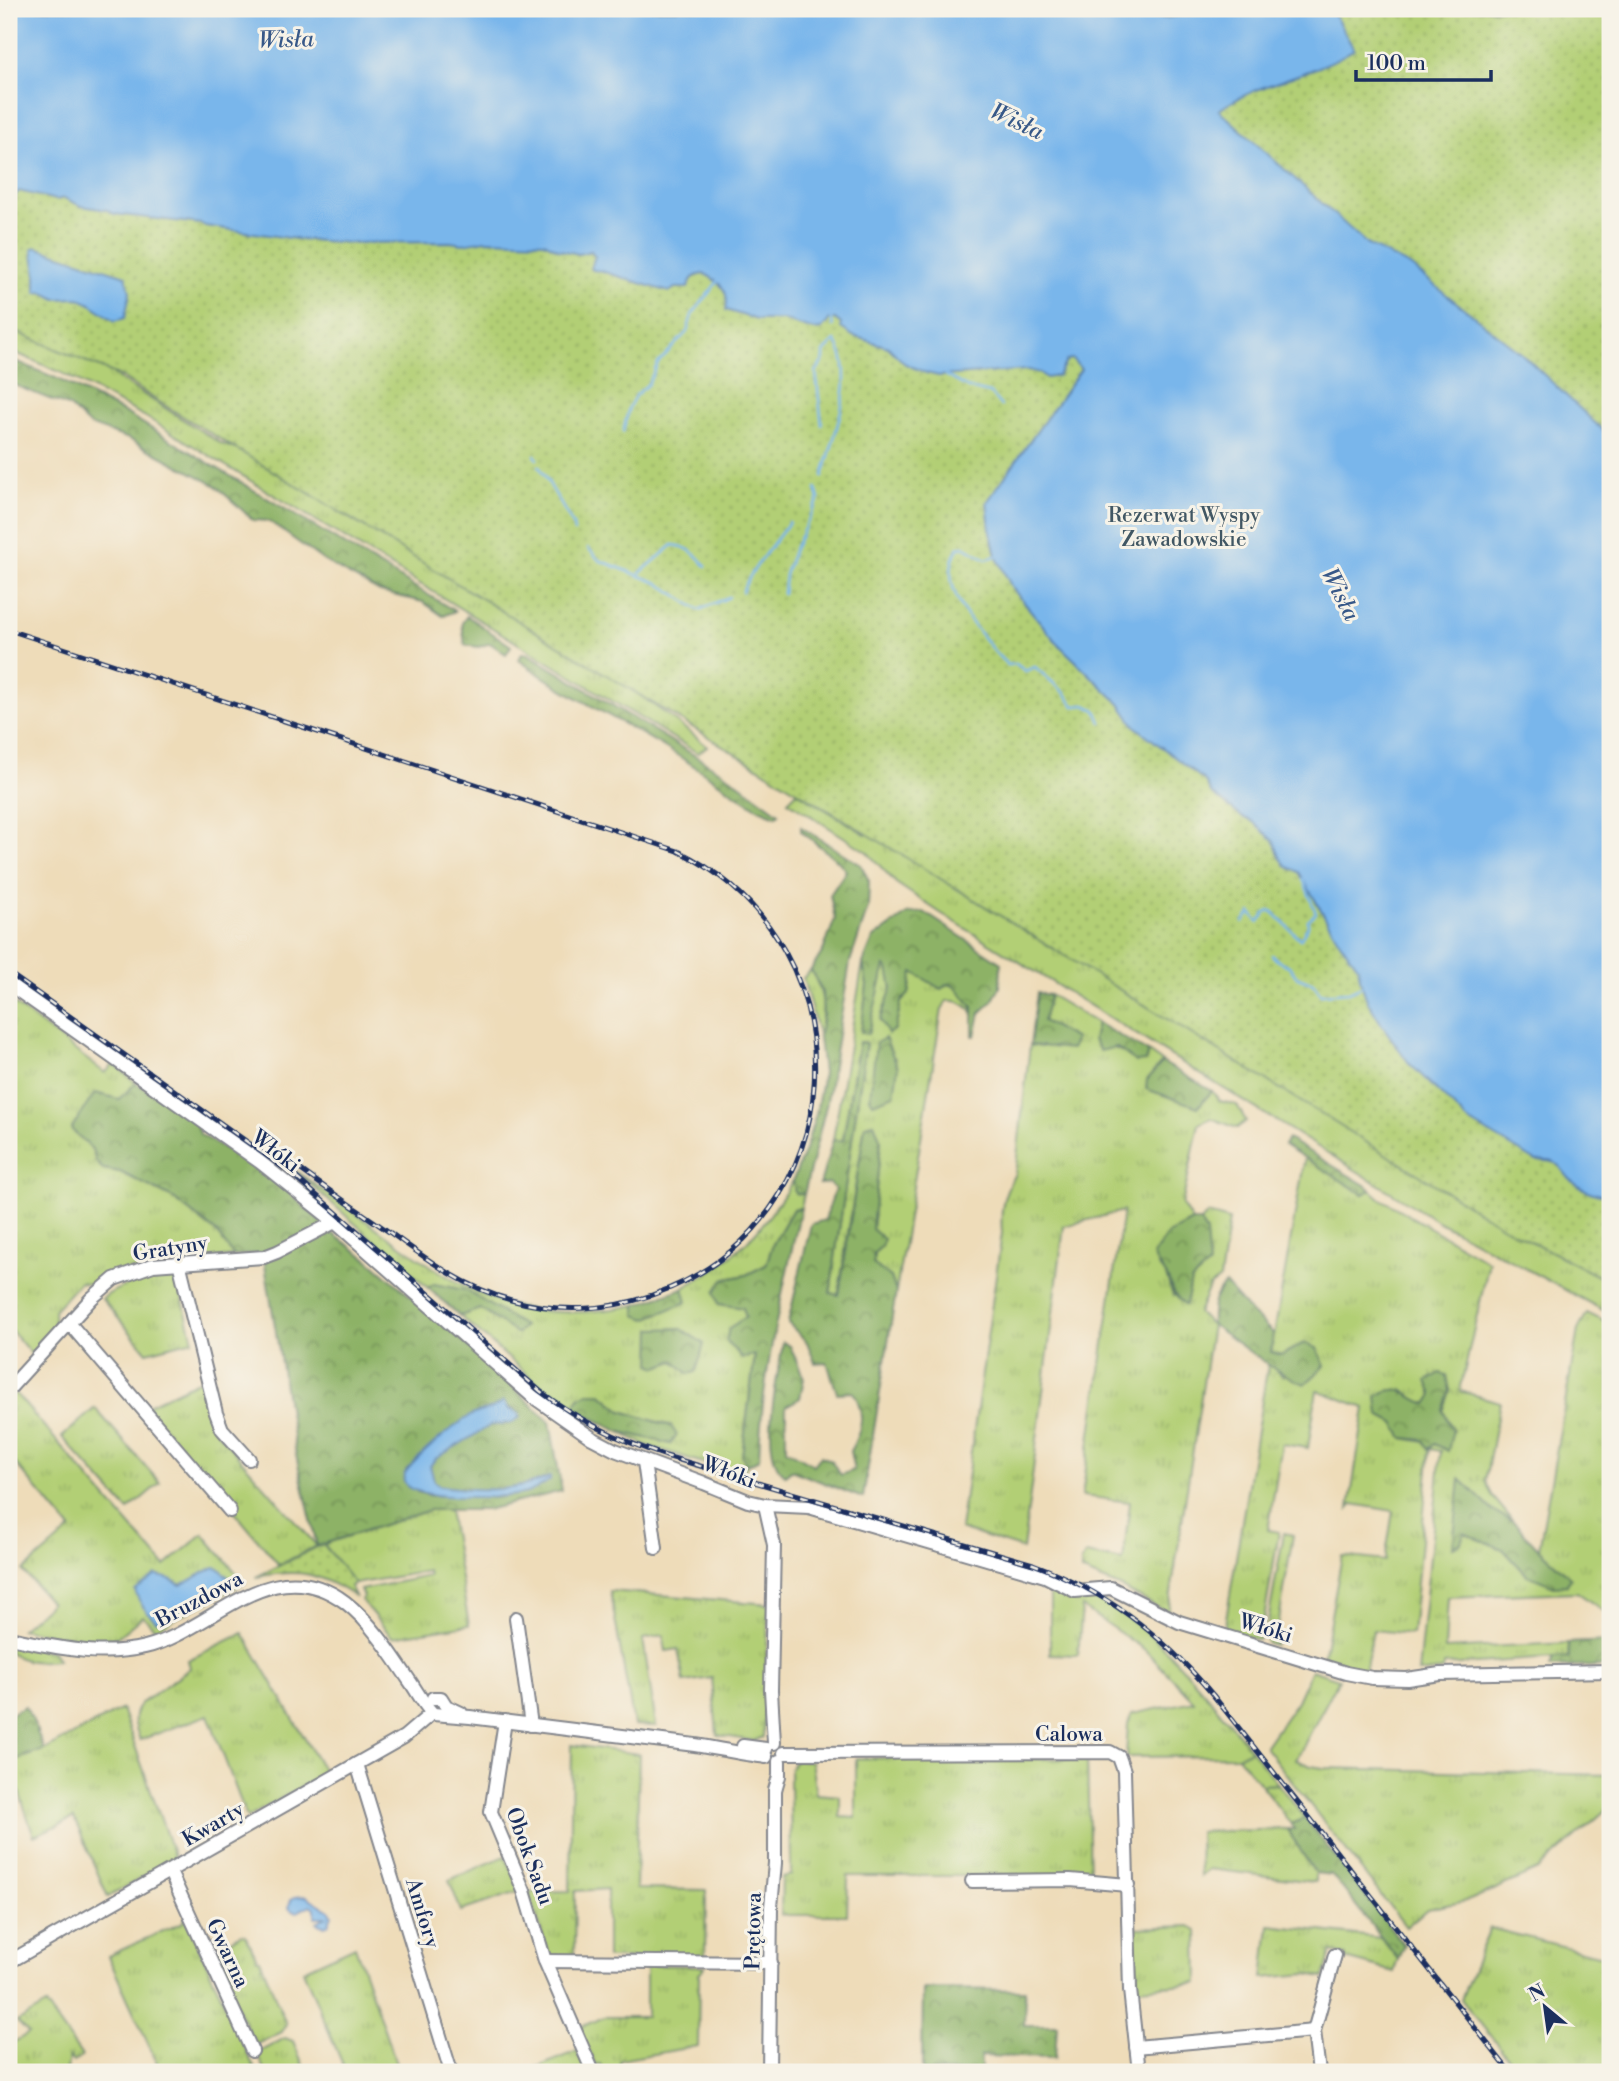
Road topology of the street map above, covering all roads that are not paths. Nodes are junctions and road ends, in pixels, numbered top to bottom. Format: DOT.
graph roads {
  1 [pos="9,984"];
  2 [pos="335,1222"];
  3 [pos="179,1262"];
  4 [pos="69,1323"];
  5 [pos="9,1389"];
  6 [pos="249,1459"];
  7 [pos="644,1462"];
  8 [pos="765,1505"];
  9 [pos="230,1511"];
  10 [pos="656,1548"];
  11 [pos="516,1618"];
  12 [pos="9,1638"];
  13 [pos="1610,1671"];
  14 [pos="436,1707"];
  15 [pos="505,1721"];
  16 [pos="531,1724"];
  17 [pos="773,1754"];
  18 [pos="357,1764"];
  19 [pos="170,1872"];
  20 [pos="972,1881"];
  21 [pos="1128,1885"];
  22 [pos="1335,1955"];
  23 [pos="545,1961"];
  24 [pos="9,1962"];
  25 [pos="771,1963"];
  26 [pos="1314,2031"];
  27 [pos="1136,2048"];
  28 [pos="252,2051"];
  29 [pos="451,2072"];
  30 [pos="593,2072"];
  31 [pos="769,2072"];
  32 [pos="1139,2072"];
  33 [pos="1319,2072"];
  1 -- 2 [label="street, Włóki"];
  2 -- 3 [label="street, Gratyny"];
  2 -- 7 [label="street, Włóki"];
  3 -- 4 [label="street, Gratyny"];
  3 -- 6 [label="street"];
  4 -- 5 [label="street, Gratyny"];
  4 -- 9 [label="street"];
  7 -- 8 [label="street, Włóki"];
  7 -- 10 [label="street"];
  8 -- 13 [label="street, Włóki"];
  8 -- 17 [label="street, Prętowa"];
  11 -- 16 [label="street"];
  12 -- 14 [label="street, Bruzdowa"];
  14 -- 15 [label="street, Bruzdowa"];
  14 -- 18 [label="street, Kwarty"];
  15 -- 16 [label="street, Bruzdowa"];
  15 -- 23 [label="street, Obok Sadu"];
  16 -- 17 [label="street, Bruzdowa"];
  17 -- 21 [label="street, Calowa"];
  17 -- 25 [label="street, Prętowa"];
  18 -- 19 [label="street, Kwarty"];
  18 -- 29 [label="street, Amfory"];
  19 -- 24 [label="street, Kwarty"];
  19 -- 28 [label="street, Gwarna"];
  20 -- 21 [label="street"];
  21 -- 27 [label="street, Calowa"];
  22 -- 26 [label="street"];
  23 -- 25 [label="street"];
  23 -- 30 [label="street, Obok Sadu"];
  25 -- 31 [label="street, Prętowa"];
  26 -- 27 [label="street"];
  26 -- 33 [label="street"];
  27 -- 32 [label="street, Calowa"];
}
